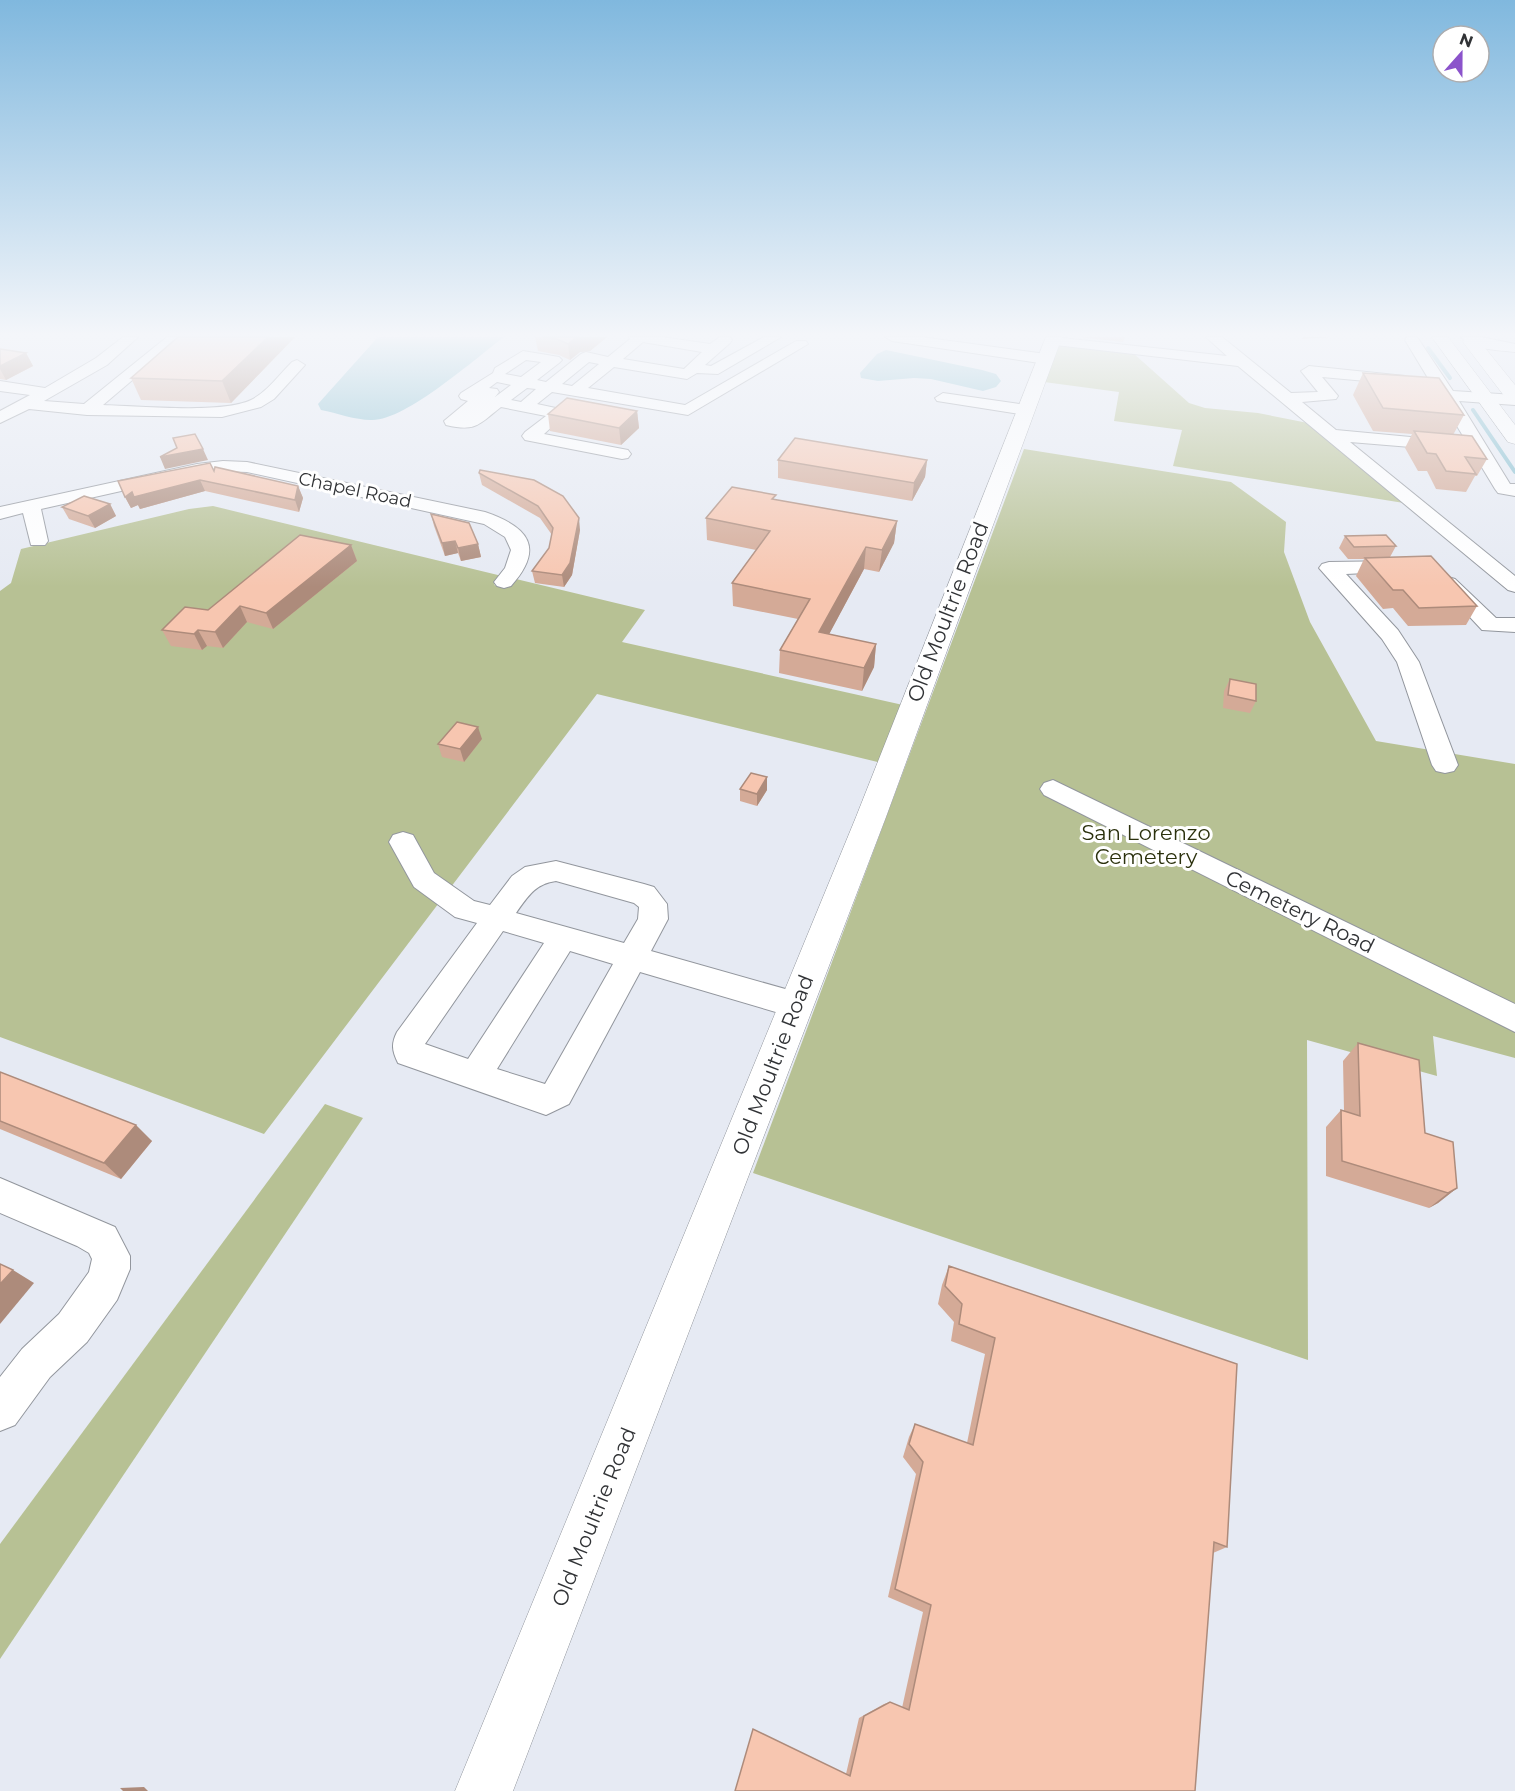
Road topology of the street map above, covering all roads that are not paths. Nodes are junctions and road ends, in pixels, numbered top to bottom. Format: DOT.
graph roads {
  1 [pos="453,421"];
  2 [pos="474,421"];
  3 [pos="550,421"];
  4 [pos="1022,421"];
  5 [pos="1316,421"];
  6 [pos="1463,421"];
  7 [pos="1502,421"];
  8 [pos="1334,435"];
  9 [pos="1515,438"];
  10 [pos="1479,447"];
  11 [pos="622,454"];
  12 [pos="1515,490"];
  13 [pos="31,506"];
  14 [pos="0,513"];
  15 [pos="38,541"];
  16 [pos="504,582"];
  17 [pos="1515,586"];
  18 [pos="1515,625"];
  19 [pos="1445,765"];
  20 [pos="1053,789"];
  21 [pos="403,843"];
  22 [pos="496,918"];
  23 [pos="563,938"];
  24 [pos="632,959"];
  25 [pos="796,1005"];
  26 [pos="1515,1019"];
  27 [pos="475,1076"];
  28 [pos="0,1195"];
  29 [pos="73,1328"];
  30 [pos="0,1410"];
  31 [pos="0,1431"];
  32 [pos="484,1791"];
  1 -- 2 [label="street"];
  3 -- 11 [label="street"];
  4 -- 25 [label="main road, Old Moultrie Road"];
  5 -- 8 [label="street"];
  6 -- 10 [label="street"];
  7 -- 9 [label="main road"];
  8 -- 10 [label="street"];
  8 -- 17 [label="street"];
  10 -- 12 [label="street"];
  13 -- 14 [label="street, Chapel Road"];
  13 -- 15 [label="street"];
  13 -- 16 [label="street, Chapel Road"];
  18 -- 19 [label="street"];
  20 -- 26 [label="street, Cemetery Road"];
  21 -- 22 [label="street"];
  22 -- 23 [label="street"];
  22 -- 24 [label="street"];
  22 -- 27 [label="street"];
  23 -- 24 [label="street"];
  23 -- 27 [label="street"];
  24 -- 25 [label="street"];
  24 -- 27 [label="street"];
  25 -- 32 [label="main road, Old Moultrie Road"];
  28 -- 29 [label="street"];
  29 -- 30 [label="street"];
  29 -- 31 [label="street"];
}
